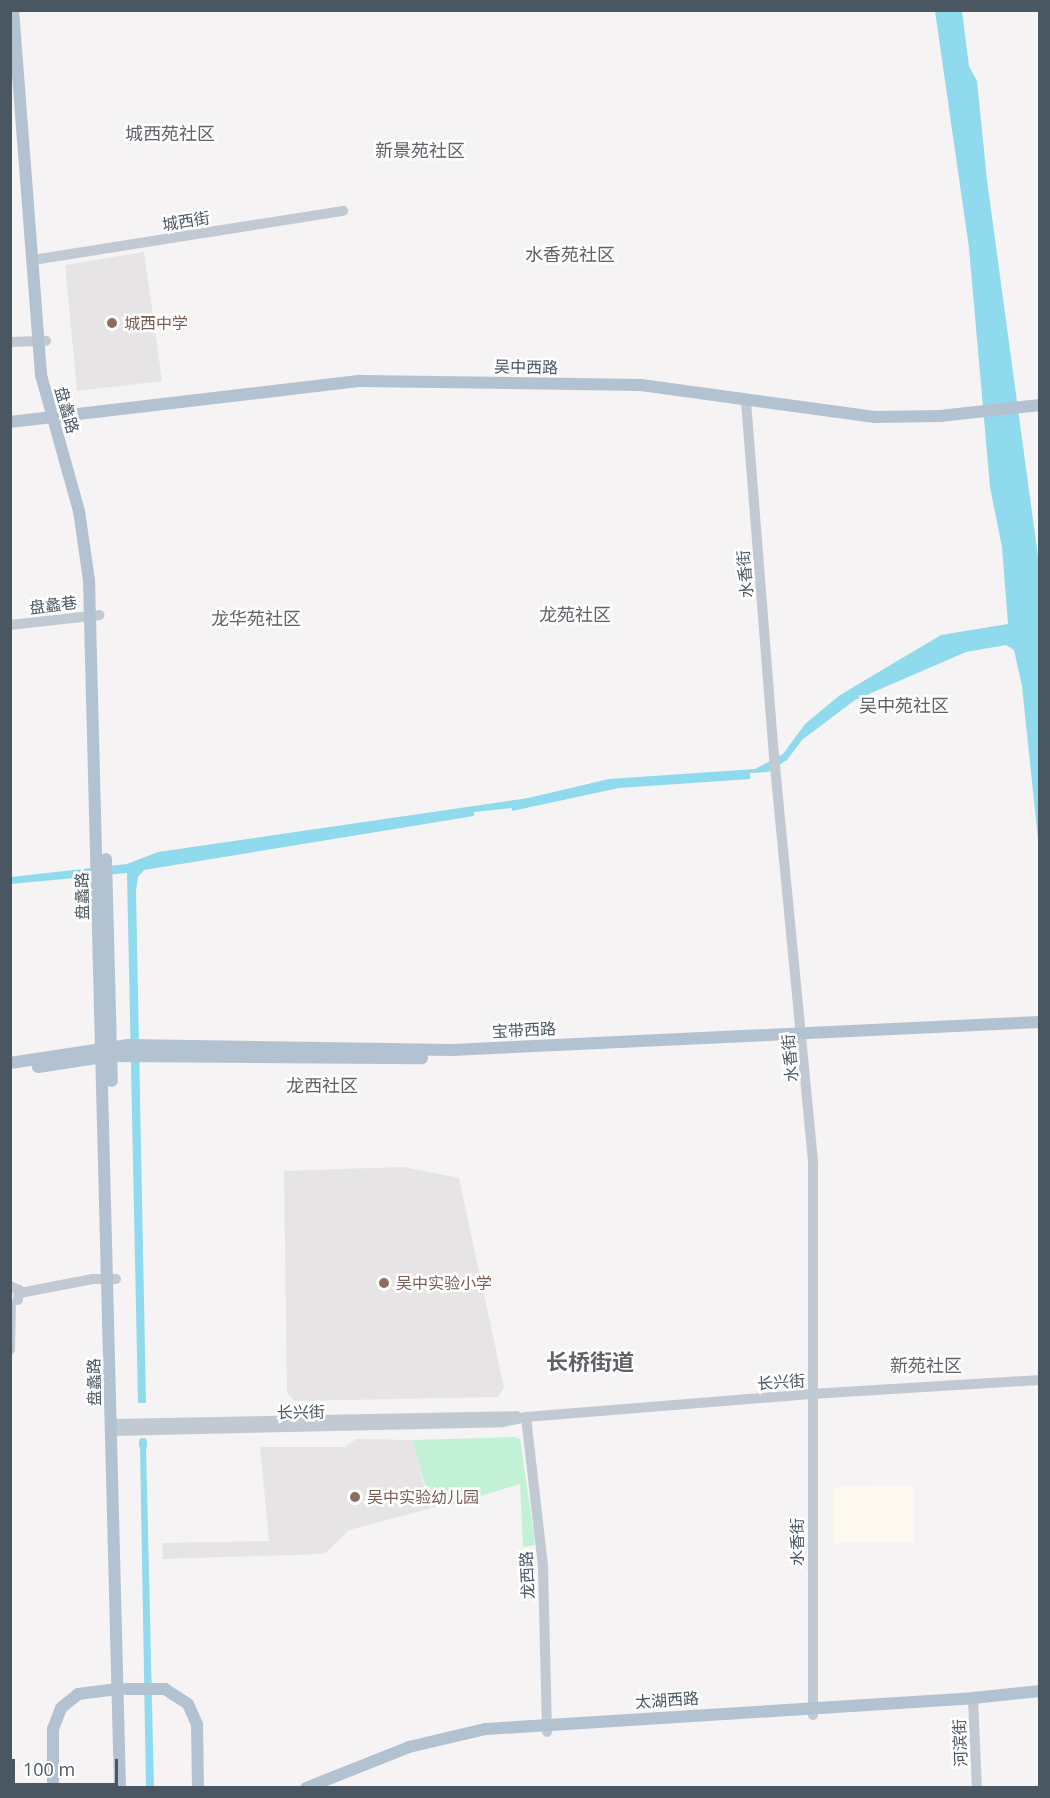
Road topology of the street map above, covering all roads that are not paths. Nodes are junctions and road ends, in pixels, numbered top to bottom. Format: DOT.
graph roads {
  1 [pos="13,10"];
  2 [pos="21,10"];
  3 [pos="343,212"];
  4 [pos="37,260"];
  5 [pos="42,341"];
  6 [pos="10,342"];
  7 [pos="746,404"];
  8 [pos="1040,405"];
  9 [pos="1022,410"];
  10 [pos="1040,412"];
  11 [pos="56,419"];
  12 [pos="10,422"];
  13 [pos="10,429"];
  14 [pos="95,615"];
  15 [pos="10,626"];
  16 [pos="1040,1022"];
  17 [pos="1040,1031"];
  18 [pos="804,1039"];
  19 [pos="107,1052"];
  20 [pos="10,1063"];
  21 [pos="10,1071"];
  22 [pos="112,1279"];
  23 [pos="15,1290"];
  24 [pos="11,1304"];
  25 [pos="10,1350"];
  26 [pos="1040,1380"];
  27 [pos="811,1394"];
  28 [pos="526,1417"];
  29 [pos="116,1427"];
  30 [pos="122,1689"];
  31 [pos="1040,1691"];
  32 [pos="1040,1699"];
  33 [pos="974,1702"];
  34 [pos="813,1711"];
  35 [pos="546,1728"];
  36 [pos="120,1787"];
  37 [pos="127,1787"];
  38 [pos="53,1788"];
  39 [pos="198,1788"];
  40 [pos="306,1788"];
  41 [pos="329,1788"];
  42 [pos="977,1788"];
  1 -- 4 [label="main road, 盘蠡路"];
  2 -- 4 [label="main road, 盘蠡路"];
  3 -- 4 [label="street, 城西街"];
  4 -- 5 [label="main road, 盘蠡路"];
  5 -- 6 [label="street"];
  5 -- 11 [label="main road, 盘蠡路"];
  7 -- 9 [label="main road, 吴中西路"];
  7 -- 11 [label="main road, 吴中西路"];
  7 -- 18 [label="street, 水香街"];
  8 -- 9 [label="main road, 吴中西路"];
  9 -- 10 [label="main road, 吴中西路"];
  11 -- 12 [label="main road, 吴中西路"];
  11 -- 13 [label="main road, 吴中西路"];
  11 -- 14 [label="main road, 盘蠡路"];
  14 -- 15 [label="street, 盘蠡巷"];
  14 -- 19 [label="main road, 盘蠡路"];
  16 -- 18 [label="main road, 宝带西路"];
  17 -- 18 [label="main road, 宝带西路"];
  18 -- 19 [label="main road, 宝带西路"];
  18 -- 27 [label="street, 水香街"];
  19 -- 20 [label="main road, 宝带西路"];
  19 -- 21 [label="main road, 宝带西路"];
  19 -- 22 [label="main road, 盘蠡路"];
  22 -- 23 [label="street"];
  22 -- 29 [label="main road, 盘蠡路"];
  23 -- 24 [label="street"];
  24 -- 25 [label="street"];
  26 -- 27 [label="street, 长兴街"];
  27 -- 28 [label="street, 长兴街"];
  27 -- 34 [label="street, 水香街"];
  28 -- 29 [label="street, 长兴街"];
  28 -- 35 [label="street, 龙西路"];
  29 -- 30 [label="main road, 盘蠡路"];
  30 -- 36 [label="main road, 盘蠡路"];
  30 -- 37 [label="main road, 盘蠡路"];
  30 -- 38 [label="main road"];
  30 -- 39 [label="main road"];
  31 -- 33 [label="main road, 太湖西路"];
  32 -- 33 [label="main road, 太湖西路"];
  33 -- 34 [label="main road, 太湖西路"];
  33 -- 42 [label="street, 河滨街"];
  34 -- 35 [label="main road, 太湖西路"];
  35 -- 40 [label="main road, 太湖西路"];
  35 -- 41 [label="main road, 太湖西路"];
}
